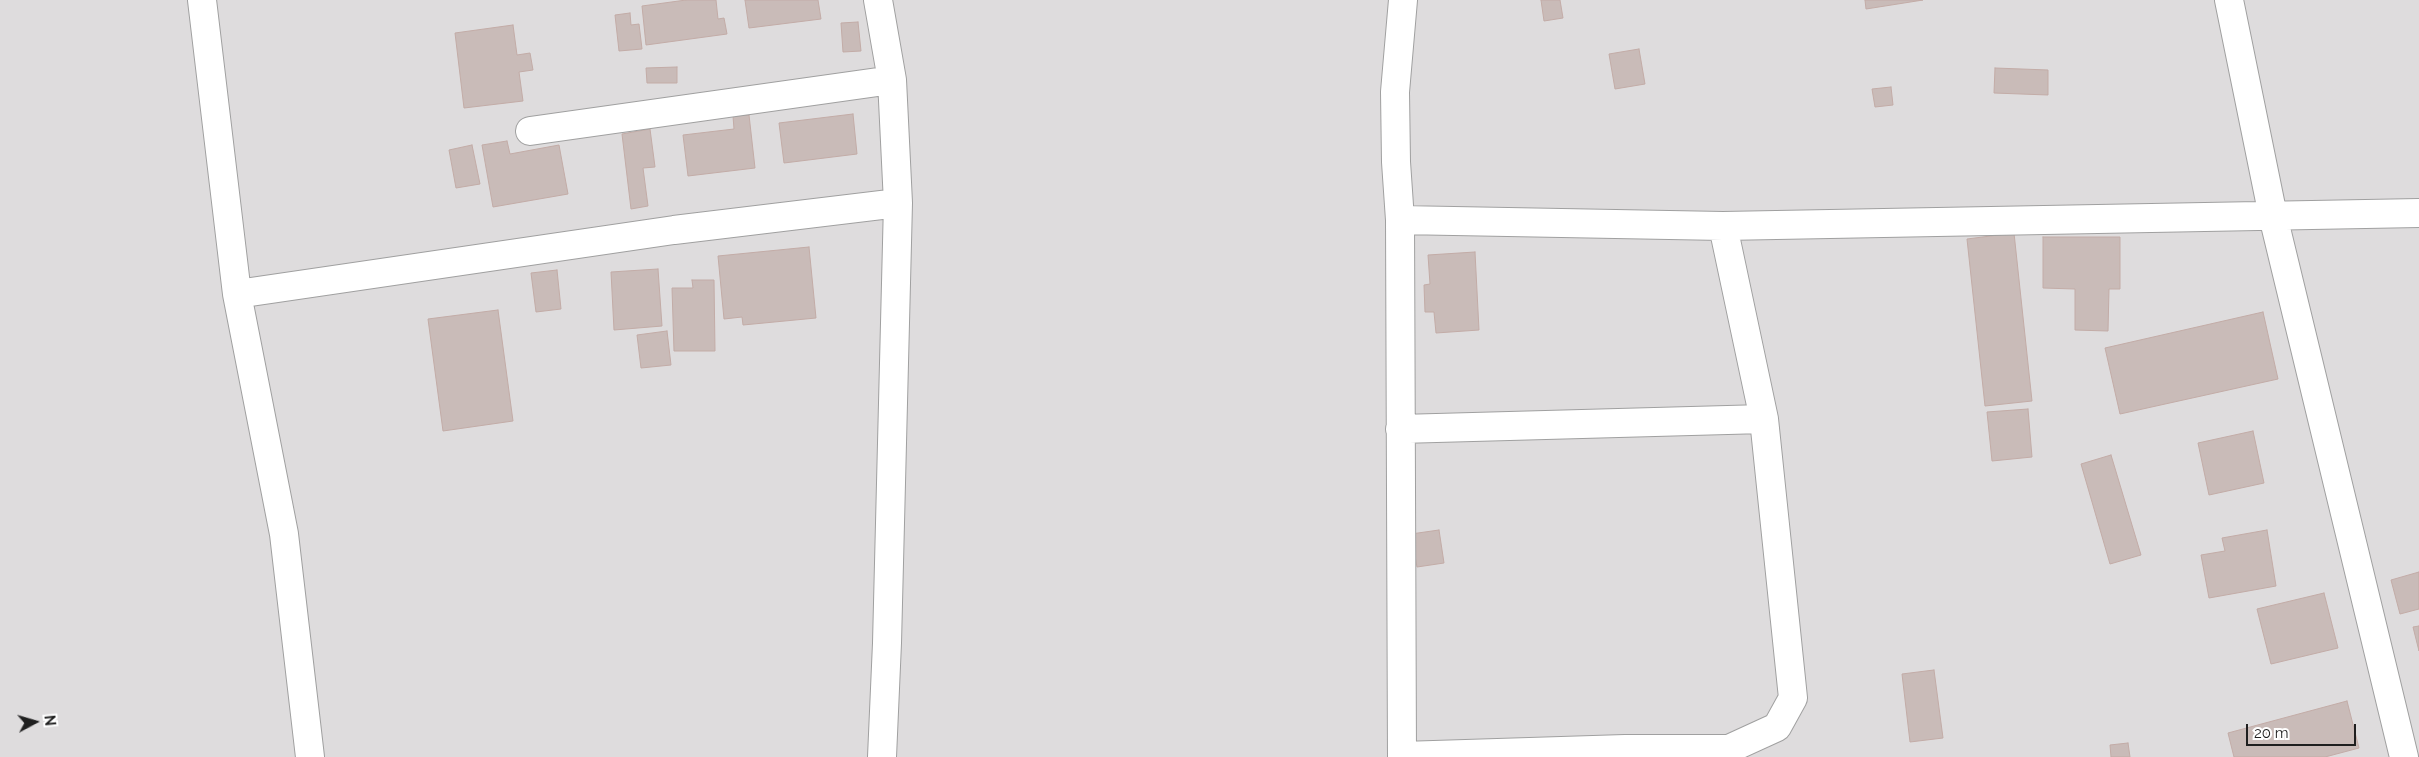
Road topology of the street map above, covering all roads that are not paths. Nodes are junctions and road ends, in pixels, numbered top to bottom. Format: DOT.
graph roads {
  1 [pos="202,0"];
  2 [pos="878,0"];
  3 [pos="1403,0"];
  4 [pos="2229,0"];
  5 [pos="892,80"];
  6 [pos="530,131"];
  7 [pos="898,203"];
  8 [pos="2419,213"];
  9 [pos="2273,216"];
  10 [pos="1400,220"];
  11 [pos="1723,226"];
  12 [pos="237,294"];
  13 [pos="1764,418"];
  14 [pos="1400,429"];
  15 [pos="1402,756"];
  16 [pos="310,757"];
  17 [pos="882,757"];
  18 [pos="2404,757"];
  1 -- 12 [label="street"];
  2 -- 5 [label="street"];
  3 -- 10 [label="street"];
  4 -- 9 [label="street"];
  5 -- 6 [label="street"];
  5 -- 7 [label="street"];
  7 -- 12 [label="street"];
  7 -- 17 [label="street"];
  8 -- 9 [label="street"];
  9 -- 11 [label="street"];
  9 -- 18 [label="street"];
  10 -- 11 [label="street"];
  10 -- 14 [label="street"];
  11 -- 13 [label="street"];
  12 -- 16 [label="street"];
  13 -- 14 [label="street"];
  13 -- 15 [label="street"];
  14 -- 15 [label="street"];
}
